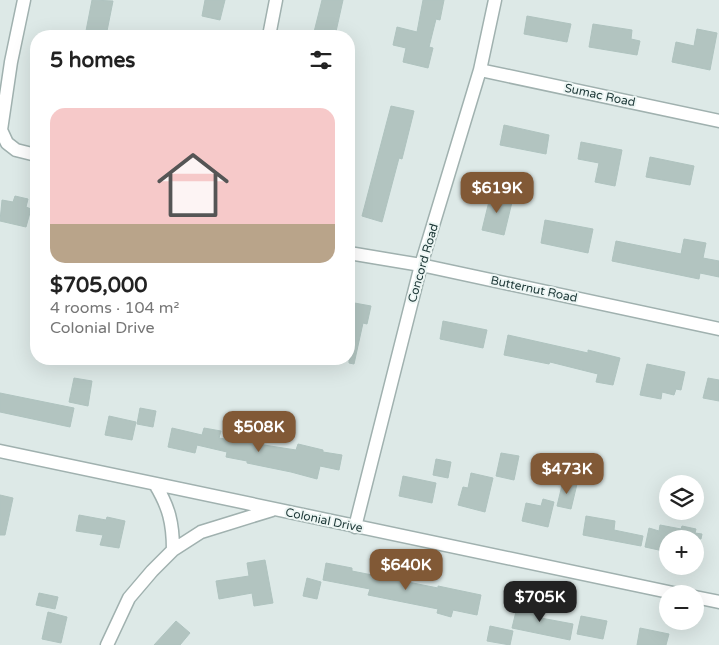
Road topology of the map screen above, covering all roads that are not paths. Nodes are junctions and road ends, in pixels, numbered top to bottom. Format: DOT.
graph roads {
  1 [pos="24,0"];
  2 [pos="276,0"];
  3 [pos="495,0"];
  4 [pos="270,30"];
  5 [pos="5,61"];
  6 [pos="480,70"];
  7 [pos="719,121"];
  8 [pos="30,154"];
  9 [pos="355,254"];
  10 [pos="421,265"];
  11 [pos="719,329"];
  12 [pos="0,451"];
  13 [pos="155,484"];
  14 [pos="274,509"];
  15 [pos="355,526"];
  16 [pos="173,550"];
  17 [pos="659,590"];
  18 [pos="704,599"];
  19 [pos="719,602"];
  20 [pos="107,645"];
  1 -- 5 [label="street"];
  2 -- 4 [label="street"];
  3 -- 6 [label="street, Concord Road"];
  5 -- 8 [label="street"];
  6 -- 7 [label="street, Sumac Road"];
  6 -- 10 [label="street, Concord Road"];
  9 -- 10 [label="street, Butternut Road"];
  10 -- 11 [label="street, Butternut Road"];
  10 -- 15 [label="street, Concord Road"];
  12 -- 13 [label="street, Colonial Drive"];
  13 -- 14 [label="street, Colonial Drive"];
  13 -- 16 [label="street"];
  14 -- 15 [label="street, Colonial Drive"];
  14 -- 16 [label="street"];
  15 -- 17 [label="street, Colonial Drive"];
  16 -- 20 [label="street"];
  18 -- 19 [label="street"];
}
